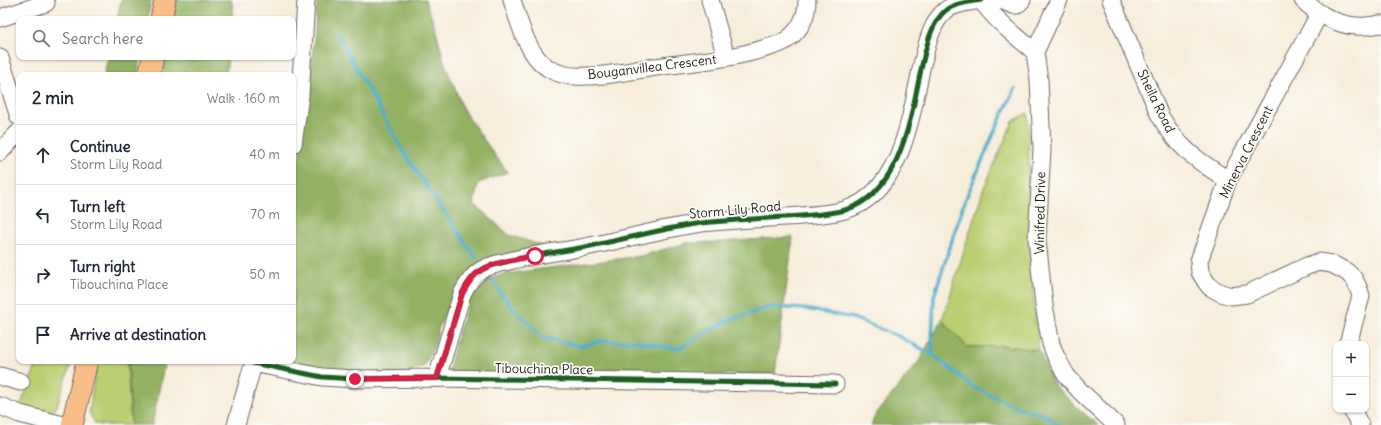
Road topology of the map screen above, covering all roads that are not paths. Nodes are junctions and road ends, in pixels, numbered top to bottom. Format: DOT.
graph roads {
  1 [pos="165,0"];
  2 [pos="306,0"];
  3 [pos="512,0"];
  4 [pos="710,0"];
  5 [pos="807,0"];
  6 [pos="981,0"];
  7 [pos="1001,0"];
  8 [pos="1022,0"];
  9 [pos="1059,0"];
  10 [pos="1111,0"];
  11 [pos="49,1"];
  12 [pos="1311,5"];
  13 [pos="162,16"];
  14 [pos="0,18"];
  15 [pos="1381,24"];
  16 [pos="1035,52"];
  17 [pos="726,57"];
  18 [pos="0,58"];
  19 [pos="152,60"];
  20 [pos="150,72"];
  21 [pos="16,108"];
  22 [pos="296,123"];
  23 [pos="16,135"];
  24 [pos="0,152"];
  25 [pos="1228,180"];
  26 [pos="1349,341"];
  27 [pos="86,364"];
  28 [pos="252,364"];
  29 [pos="262,364"];
  30 [pos="0,376"];
  31 [pos="437,378"];
  32 [pos="21,382"];
  33 [pos="835,384"];
  34 [pos="0,406"];
  35 [pos="1354,413"];
  36 [pos="63,425"];
  37 [pos="72,425"];
  38 [pos="236,425"];
  39 [pos="1116,425"];
  40 [pos="1360,425"];
  1 -- 13 [label="main road"];
  2 -- 22 [label="street"];
  3 -- 17 [label="street, Bouganvillea Crescent"];
  4 -- 17 [label="street"];
  5 -- 17 [label="street, Bouganvillea Crescent"];
  6 -- 16 [label="street"];
  6 -- 31 [label="street, Storm Lily Road"];
  7 -- 8 [label="street"];
  9 -- 16 [label="street"];
  10 -- 25 [label="street, Sheila Road"];
  11 -- 14 [label="street"];
  12 -- 15 [label="street"];
  12 -- 25 [label="street, Minerva Crescent"];
  16 -- 39 [label="street, Winifred Drive"];
  18 -- 21 [label="street"];
  19 -- 20 [label="main road"];
  23 -- 24 [label="street"];
  25 -- 26 [label="street, Minerva Crescent"];
  27 -- 37 [label="main road"];
  28 -- 38 [label="street"];
  29 -- 31 [label="street, Tibouchina Place"];
  30 -- 32 [label="street"];
  31 -- 33 [label="street, Tibouchina Place"];
  34 -- 36 [label="street"];
  35 -- 40 [label="street"];
}
